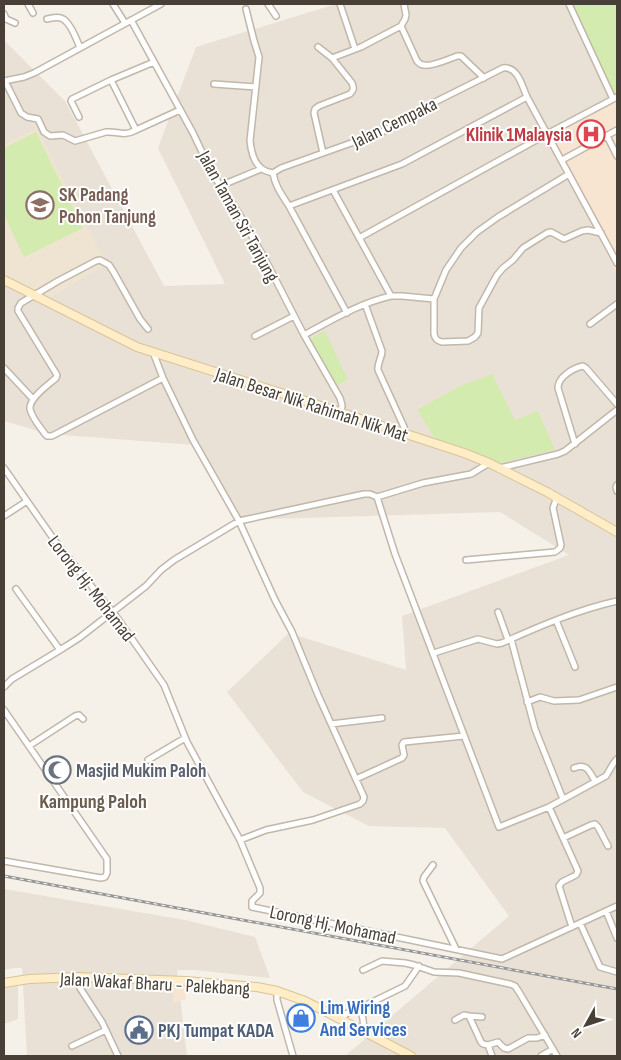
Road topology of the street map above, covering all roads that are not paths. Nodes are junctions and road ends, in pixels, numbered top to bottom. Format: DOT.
graph roads {
  1 [pos="28,4"];
  2 [pos="113,4"];
  3 [pos="161,4"];
  4 [pos="268,4"];
  5 [pos="340,4"];
  6 [pos="404,4"];
  7 [pos="568,4"];
  8 [pos="153,6"];
  9 [pos="246,9"];
  10 [pos="33,13"];
  11 [pos="4,14"];
  12 [pos="276,16"];
  13 [pos="47,18"];
  14 [pos="131,20"];
  15 [pos="15,23"];
  16 [pos="125,23"];
  17 [pos="401,26"];
  18 [pos="318,47"];
  19 [pos="80,48"];
  20 [pos="355,49"];
  21 [pos="332,58"];
  22 [pos="154,62"];
  23 [pos="484,78"];
  24 [pos="111,80"];
  25 [pos="4,81"];
  26 [pos="214,84"];
  27 [pos="256,87"];
  28 [pos="527,97"];
  29 [pos="615,98"];
  30 [pos="180,110"];
  31 [pos="79,117"];
  32 [pos="136,130"];
  33 [pos="617,130"];
  34 [pos="547,134"];
  35 [pos="607,136"];
  36 [pos="323,153"];
  37 [pos="617,156"];
  38 [pos="562,160"];
  39 [pos="261,169"];
  40 [pos="273,173"];
  41 [pos="569,174"];
  42 [pos="220,186"];
  43 [pos="333,190"];
  44 [pos="289,206"];
  45 [pos="601,233"];
  46 [pos="359,238"];
  47 [pos="617,263"];
  48 [pos="4,280"];
  49 [pos="34,295"];
  50 [pos="391,296"];
  51 [pos="434,299"];
  52 [pos="365,304"];
  53 [pos="617,304"];
  54 [pos="347,313"];
  55 [pos="294,316"];
  56 [pos="590,324"];
  57 [pos="148,329"];
  58 [pos="304,335"];
  59 [pos="255,336"];
  60 [pos="153,352"];
  61 [pos="4,368"];
  62 [pos="163,378"];
  63 [pos="32,399"];
  64 [pos="617,404"];
  65 [pos="617,410"];
  66 [pos="341,413"];
  67 [pos="404,434"];
  68 [pos="575,444"];
  69 [pos="489,463"];
  70 [pos="4,468"];
  71 [pos="500,468"];
  72 [pos="617,485"];
  73 [pos="617,491"];
  74 [pos="377,497"];
  75 [pos="557,497"];
  76 [pos="27,500"];
  77 [pos="4,516"];
  78 [pos="240,521"];
  79 [pos="617,532"];
  80 [pos="466,560"];
  81 [pos="16,589"];
  82 [pos="617,601"];
  83 [pos="112,611"];
  84 [pos="498,612"];
  85 [pos="556,620"];
  86 [pos="509,640"];
  87 [pos="60,650"];
  88 [pos="433,654"];
  89 [pos="575,666"];
  90 [pos="4,687"];
  91 [pos="617,687"];
  92 [pos="527,702"];
  93 [pos="4,710"];
  94 [pos="382,718"];
  95 [pos="83,719"];
  96 [pos="10,720"];
  97 [pos="4,723"];
  98 [pos="331,724"];
  99 [pos="464,736"];
  100 [pos="185,738"];
  101 [pos="29,746"];
  102 [pos="617,759"];
  103 [pos="148,760"];
  104 [pos="574,768"];
  105 [pos="356,779"];
  106 [pos="595,781"];
  107 [pos="564,799"];
  108 [pos="549,806"];
  109 [pos="563,838"];
  110 [pos="240,840"];
  111 [pos="608,846"];
  112 [pos="4,862"];
  113 [pos="433,865"];
  114 [pos="617,906"];
  115 [pos="606,911"];
  116 [pos="580,923"];
  117 [pos="572,926"];
  118 [pos="616,938"];
  119 [pos="456,949"];
  120 [pos="419,966"];
  121 [pos="363,970"];
  122 [pos="617,972"];
  123 [pos="78,977"];
  124 [pos="4,983"];
  125 [pos="277,991"];
  126 [pos="360,1008"];
  127 [pos="469,1016"];
  128 [pos="482,1017"];
  129 [pos="340,1019"];
  130 [pos="454,1020"];
  131 [pos="106,1030"];
  132 [pos="364,1031"];
  133 [pos="545,1035"];
  134 [pos="488,1044"];
  135 [pos="72,1046"];
  136 [pos="553,1049"];
  137 [pos="118,1056"];
  138 [pos="293,1056"];
  139 [pos="411,1056"];
  140 [pos="492,1056"];
  141 [pos="541,1056"];
  142 [pos="557,1056"];
  1 -- 10 [label="street"];
  2 -- 16 [label="street"];
  3 -- 8 [label="street"];
  4 -- 12 [label="street"];
  5 -- 20 [label="street"];
  6 -- 17 [label="street"];
  7 -- 29 [label="street"];
  8 -- 14 [label="street"];
  9 -- 27 [label="street"];
  11 -- 15 [label="street"];
  13 -- 19 [label="street"];
  14 -- 16 [label="street"];
  14 -- 22 [label="street, Jalan Taman Sri Tanjung"];
  16 -- 19 [label="street"];
  17 -- 20 [label="street"];
  17 -- 23 [label="street"];
  18 -- 21 [label="street"];
  19 -- 25 [label="street"];
  20 -- 21 [label="street"];
  21 -- 36 [label="street"];
  22 -- 24 [label="street"];
  22 -- 30 [label="street, Jalan Taman Sri Tanjung"];
  23 -- 28 [label="street, Jalan Cempaka"];
  23 -- 36 [label="street, Jalan Cempaka"];
  24 -- 31 [label="street"];
  24 -- 32 [label="street"];
  25 -- 32 [label="street"];
  26 -- 27 [label="street"];
  27 -- 39 [label="street"];
  28 -- 34 [label="street"];
  28 -- 43 [label="street"];
  29 -- 34 [label="street"];
  30 -- 32 [label="street"];
  30 -- 42 [label="street, Jalan Taman Sri Tanjung"];
  33 -- 35 [label="street"];
  34 -- 38 [label="street"];
  34 -- 46 [label="street"];
  35 -- 37 [label="street"];
  35 -- 38 [label="street"];
  36 -- 40 [label="street, Jalan Cempaka"];
  38 -- 41 [label="street"];
  39 -- 40 [label="street"];
  39 -- 42 [label="street"];
  40 -- 44 [label="street"];
  41 -- 45 [label="street"];
  41 -- 51 [label="street"];
  42 -- 55 [label="street, Jalan Taman Sri Tanjung"];
  43 -- 44 [label="street"];
  43 -- 46 [label="street"];
  44 -- 54 [label="street"];
  45 -- 47 [label="street"];
  45 -- 51 [label="street"];
  46 -- 50 [label="street"];
  48 -- 49 [label="street, Jalan Besar Nik Rahimah Nik Mat"];
  49 -- 57 [label="street"];
  49 -- 60 [label="street, Jalan Besar Nik Rahimah Nik Mat"];
  49 -- 63 [label="street"];
  50 -- 51 [label="street"];
  50 -- 52 [label="street"];
  52 -- 54 [label="street"];
  52 -- 67 [label="street"];
  53 -- 56 [label="street"];
  54 -- 58 [label="street"];
  55 -- 58 [label="street, Jalan Taman Sri Tanjung"];
  55 -- 59 [label="street"];
  58 -- 66 [label="street, Jalan Taman Sri Tanjung"];
  60 -- 62 [label="street"];
  60 -- 66 [label="street, Jalan Besar Nik Rahimah Nik Mat"];
  61 -- 63 [label="street"];
  62 -- 63 [label="street"];
  62 -- 78 [label="street"];
  64 -- 68 [label="street"];
  65 -- 68 [label="street"];
  66 -- 67 [label="street, Jalan Besar Nik Rahimah Nik Mat"];
  67 -- 69 [label="street, Jalan Besar Nik Rahimah Nik Mat"];
  68 -- 71 [label="street"];
  69 -- 71 [label="street, Jalan Besar Nik Rahimah Nik Mat"];
  69 -- 74 [label="street"];
  70 -- 76 [label="street, Lorong Hj. Mohamad"];
  71 -- 75 [label="street, Jalan Besar Nik Rahimah Nik Mat"];
  72 -- 73 [label="street"];
  74 -- 78 [label="street"];
  74 -- 88 [label="street"];
  75 -- 79 [label="street, Jalan Besar Nik Rahimah Nik Mat"];
  75 -- 80 [label="street"];
  76 -- 77 [label="street"];
  76 -- 83 [label="street, Lorong Hj. Mohamad"];
  78 -- 83 [label="street"];
  78 -- 98 [label="street"];
  81 -- 87 [label="street"];
  82 -- 85 [label="street"];
  83 -- 87 [label="street"];
  83 -- 100 [label="street, Lorong Hj. Mohamad"];
  84 -- 86 [label="street"];
  85 -- 86 [label="street"];
  85 -- 89 [label="street"];
  86 -- 88 [label="street"];
  86 -- 92 [label="street"];
  87 -- 90 [label="street"];
  88 -- 99 [label="street"];
  91 -- 92 [label="street"];
  92 -- 107 [label="street"];
  93 -- 96 [label="street"];
  94 -- 98 [label="street"];
  95 -- 101 [label="street"];
  96 -- 97 [label="street"];
  96 -- 101 [label="street"];
  98 -- 105 [label="street"];
  99 -- 105 [label="street"];
  99 -- 108 [label="street"];
  100 -- 103 [label="street"];
  100 -- 110 [label="street, Lorong Hj. Mohamad"];
  101 -- 112 [label="street"];
  102 -- 106 [label="street"];
  104 -- 106 [label="street"];
  105 -- 110 [label="street"];
  106 -- 107 [label="street"];
  107 -- 108 [label="street"];
  108 -- 109 [label="street"];
  109 -- 111 [label="street"];
  109 -- 117 [label="street"];
  110 -- 119 [label="street, Lorong Hj. Mohamad"];
  113 -- 119 [label="street"];
  114 -- 115 [label="street, Lorong Hj. Mohamad"];
  115 -- 116 [label="street, Lorong Hj. Mohamad"];
  115 -- 118 [label="street"];
  116 -- 117 [label="street, Lorong Hj. Mohamad"];
  116 -- 122 [label="street"];
  117 -- 119 [label="street, Lorong Hj. Mohamad"];
  120 -- 121 [label="street"];
  120 -- 126 [label="street"];
  120 -- 133 [label="street"];
  123 -- 124 [label="street, Jalan Wakaf Bharu - Palekbang"];
  123 -- 125 [label="street, Jalan Wakaf Bharu - Palekbang"];
  123 -- 131 [label="street"];
  125 -- 129 [label="street, Jalan Wakaf Bharu - Palekbang"];
  125 -- 138 [label="street"];
  126 -- 129 [label="street"];
  126 -- 132 [label="street"];
  127 -- 128 [label="street"];
  127 -- 130 [label="street"];
  127 -- 134 [label="street"];
  129 -- 132 [label="street, Jalan Wakaf Bharu - Palekbang"];
  131 -- 135 [label="street"];
  131 -- 137 [label="street"];
  132 -- 139 [label="street, Jalan Wakaf Bharu - Palekbang"];
  133 -- 134 [label="street"];
  133 -- 136 [label="street"];
  134 -- 140 [label="street"];
  136 -- 141 [label="street"];
  136 -- 142 [label="street"];
}
